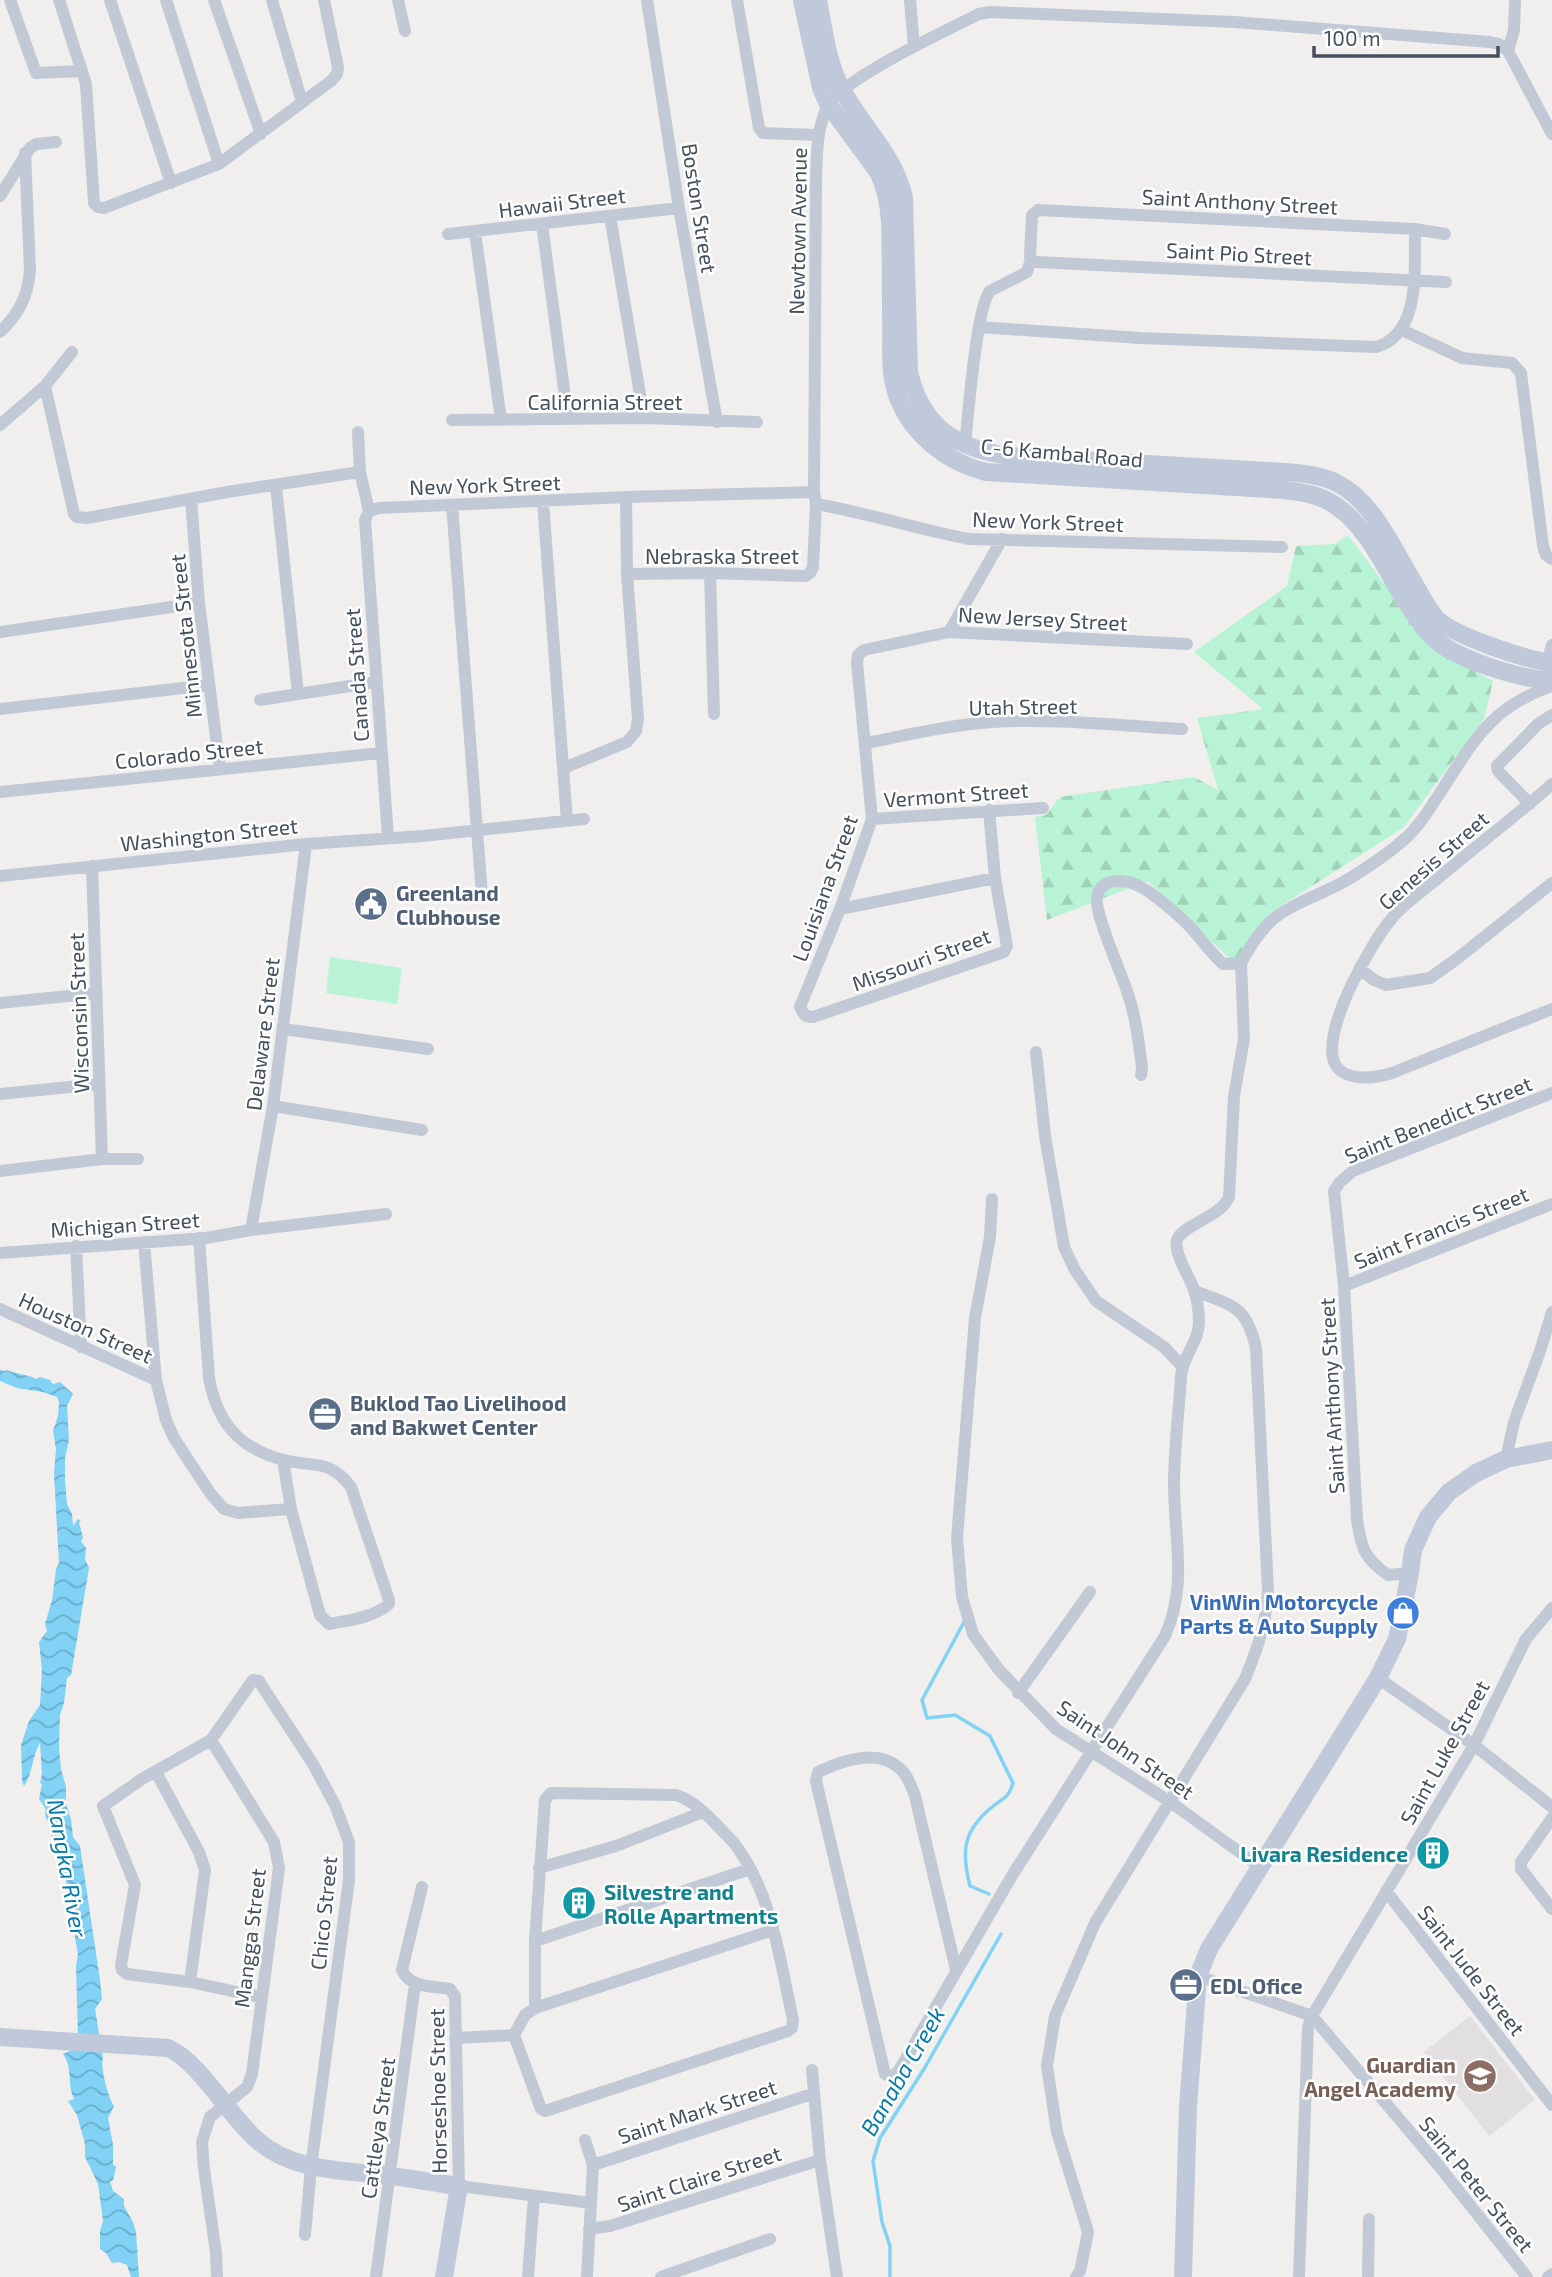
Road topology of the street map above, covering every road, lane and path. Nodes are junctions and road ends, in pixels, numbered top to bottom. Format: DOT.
graph roads {
  1 [pos="10,0"];
  2 [pos="59,0"];
  3 [pos="110,0"];
  4 [pos="166,0"];
  5 [pos="214,0"];
  6 [pos="272,0"];
  7 [pos="324,0"];
  8 [pos="398,0"];
  9 [pos="647,0"];
  10 [pos="737,0"];
  11 [pos="802,0"];
  12 [pos="818,0"];
  13 [pos="910,0"];
  14 [pos="1515,0"];
  15 [pos="405,31"];
  16 [pos="914,47"];
  17 [pos="1508,51"];
  18 [pos="82,71"];
  19 [pos="843,91"];
  20 [pos="302,102"];
  21 [pos="828,104"];
  22 [pos="261,134"];
  23 [pos="1552,134"];
  24 [pos="818,135"];
  25 [pos="56,142"];
  26 [pos="25,153"];
  27 [pos="219,164"];
  28 [pos="171,183"];
  29 [pos="0,196"];
  30 [pos="680,208"];
  31 [pos="610,216"];
  32 [pos="542,224"];
  33 [pos="1415,229"];
  34 [pos="475,232"];
  35 [pos="448,234"];
  36 [pos="1445,234"];
  37 [pos="1031,259"];
  38 [pos="1414,281"];
  39 [pos="1446,282"];
  40 [pos="979,327"];
  41 [pos="1402,330"];
  42 [pos="0,332"];
  43 [pos="72,352"];
  44 [pos="45,386"];
  45 [pos="644,418"];
  46 [pos="568,419"];
  47 [pos="452,420"];
  48 [pos="501,420"];
  49 [pos="717,422"];
  50 [pos="757,422"];
  51 [pos="0,425"];
  52 [pos="358,432"];
  53 [pos="965,445"];
  54 [pos="360,472"];
  55 [pos="1147,473"];
  56 [pos="276,486"];
  57 [pos="626,497"];
  58 [pos="815,498"];
  59 [pos="191,499"];
  60 [pos="543,502"];
  61 [pos="452,505"];
  62 [pos="369,512"];
  63 [pos="1002,539"];
  64 [pos="1282,547"];
  65 [pos="1552,559"];
  66 [pos="710,573"];
  67 [pos="810,573"];
  68 [pos="627,574"];
  69 [pos="199,603"];
  70 [pos="0,632"];
  71 [pos="949,632"];
  72 [pos="1187,644"];
  73 [pos="858,655"];
  74 [pos="1551,672"];
  75 [pos="376,682"];
  76 [pos="208,685"];
  77 [pos="298,694"];
  78 [pos="260,700"];
  79 [pos="0,709"];
  80 [pos="714,714"];
  81 [pos="1552,715"];
  82 [pos="1182,729"];
  83 [pos="866,743"];
  84 [pos="382,753"];
  85 [pos="564,768"];
  86 [pos="220,769"];
  87 [pos="1552,784"];
  88 [pos="0,792"];
  89 [pos="1530,804"];
  90 [pos="1043,808"];
  91 [pos="989,810"];
  92 [pos="584,819"];
  93 [pos="872,819"];
  94 [pos="567,821"];
  95 [pos="478,829"];
  96 [pos="388,837"];
  97 [pos="306,844"];
  98 [pos="92,866"];
  99 [pos="0,876"];
  100 [pos="995,878"];
  101 [pos="1552,883"];
  102 [pos="482,895"];
  103 [pos="840,909"];
  104 [pos="1241,963"];
  105 [pos="1360,969"];
  106 [pos="97,993"];
  107 [pos="0,1003"];
  108 [pos="800,1007"];
  109 [pos="1552,1009"];
  110 [pos="283,1029"];
  111 [pos="428,1049"];
  112 [pos="1036,1052"];
  113 [pos="1141,1075"];
  114 [pos="99,1084"];
  115 [pos="1552,1093"];
  116 [pos="0,1094"];
  117 [pos="273,1106"];
  118 [pos="422,1130"];
  119 [pos="102,1159"];
  120 [pos="138,1159"];
  121 [pos="0,1171"];
  122 [pos="1340,1182"];
  123 [pos="992,1199"];
  124 [pos="1552,1204"];
  125 [pos="386,1214"];
  126 [pos="251,1230"];
  127 [pos="199,1238"];
  128 [pos="144,1242"];
  129 [pos="76,1246"];
  130 [pos="0,1253"];
  131 [pos="1344,1286"];
  132 [pos="1195,1291"];
  133 [pos="0,1309"];
  134 [pos="1552,1311"];
  135 [pos="81,1347"];
  136 [pos="1182,1366"];
  137 [pos="156,1380"];
  138 [pos="1552,1450"];
  139 [pos="1506,1459"];
  140 [pos="283,1460"];
  141 [pos="291,1509"];
  142 [pos="1410,1573"];
  143 [pos="1090,1592"];
  144 [pos="1552,1608"];
  145 [pos="1378,1678"];
  146 [pos="1018,1693"];
  147 [pos="211,1740"];
  148 [pos="1474,1745"];
  149 [pos="1090,1751"];
  150 [pos="156,1772"];
  151 [pos="1169,1801"];
  152 [pos="1552,1807"];
  153 [pos="703,1812"];
  154 [pos="1552,1818"];
  155 [pos="1260,1867"];
  156 [pos="539,1868"];
  157 [pos="750,1869"];
  158 [pos="422,1887"];
  159 [pos="1386,1891"];
  160 [pos="1552,1909"];
  161 [pos="773,1930"];
  162 [pos="535,1941"];
  163 [pos="957,1970"];
  164 [pos="1198,1976"];
  165 [pos="190,1982"];
  166 [pos="415,1984"];
  167 [pos="261,1997"];
  168 [pos="535,2008"];
  169 [pos="1312,2016"];
  170 [pos="514,2035"];
  171 [pos="0,2037"];
  172 [pos="455,2038"];
  173 [pos="812,2070"];
  174 [pos="813,2094"];
  175 [pos="1552,2105"];
  176 [pos="225,2106"];
  177 [pos="585,2140"];
  178 [pos="820,2160"];
  179 [pos="593,2165"];
  180 [pos="311,2167"];
  181 [pos="390,2176"];
  182 [pos="458,2186"];
  183 [pos="534,2196"];
  184 [pos="591,2203"];
  185 [pos="1369,2219"];
  186 [pos="589,2229"];
  187 [pos="305,2235"];
  188 [pos="770,2239"];
  189 [pos="217,2277"];
  190 [pos="376,2277"];
  191 [pos="444,2277"];
  192 [pos="528,2277"];
  193 [pos="587,2277"];
  194 [pos="661,2277"];
  195 [pos="836,2277"];
  196 [pos="1076,2277"];
  197 [pos="1183,2277"];
  198 [pos="1299,2277"];
  199 [pos="1368,2277"];
  200 [pos="1527,2277"];
  1 -- 18 [label="street"];
  2 -- 18 [label="street"];
  3 -- 28 [label="street"];
  4 -- 27 [label="street"];
  5 -- 22 [label="street"];
  6 -- 20 [label="street"];
  7 -- 20 [label="street"];
  8 -- 15 [label="street"];
  9 -- 30 [label="street, Boston Street"];
  10 -- 24 [label="street"];
  11 -- 21 [label="main road, C-6 Kambal Road"];
  12 -- 19 [label="main road, C-6 Kambal Road"];
  13 -- 16 [label="street"];
  14 -- 17 [label="street"];
  16 -- 17 [label="street"];
  16 -- 19 [label="street"];
  17 -- 23 [label="street"];
  18 -- 28 [label="street"];
  19 -- 21 [label="street"];
  19 -- 53 [label="main road, C-6 Kambal Road"];
  20 -- 22 [label="street"];
  21 -- 24 [label="street, Newtown Avenue"];
  21 -- 55 [label="main road, C-6 Kambal Road"];
  22 -- 27 [label="street"];
  24 -- 58 [label="street, Newtown Avenue"];
  25 -- 26 [label="street"];
  26 -- 29 [label="street"];
  26 -- 42 [label="street"];
  27 -- 28 [label="street"];
  30 -- 31 [label="street, Hawaii Street"];
  30 -- 49 [label="street, Boston Street"];
  31 -- 32 [label="street, Hawaii Street"];
  31 -- 45 [label="street"];
  32 -- 34 [label="street, Hawaii Street"];
  32 -- 46 [label="street"];
  33 -- 36 [label="street, Saint Anthony Street"];
  33 -- 37 [label="street, Saint Anthony Street"];
  33 -- 38 [label="street"];
  34 -- 35 [label="street, Hawaii Street"];
  34 -- 48 [label="street"];
  37 -- 38 [label="street, Saint Pio Street"];
  37 -- 40 [label="street"];
  38 -- 39 [label="street, Saint Pio Street"];
  38 -- 41 [label="street"];
  40 -- 41 [label="street"];
  40 -- 53 [label="street"];
  41 -- 65 [label="street"];
  43 -- 44 [label="street"];
  44 -- 51 [label="street"];
  44 -- 59 [label="street"];
  45 -- 46 [label="street, California Street"];
  45 -- 49 [label="street, California Street"];
  46 -- 48 [label="street, California Street"];
  47 -- 48 [label="street, California Street"];
  49 -- 50 [label="street, California Street"];
  52 -- 54 [label="street, Canada Street"];
  53 -- 55 [label="main road, C-6 Kambal Road"];
  54 -- 56 [label="street"];
  54 -- 62 [label="street, Canada Street"];
  55 -- 74 [label="main road, C-6 Kambal Road"];
  56 -- 59 [label="street"];
  56 -- 77 [label="street"];
  57 -- 58 [label="street, New York Street"];
  57 -- 60 [label="street, New York Street"];
  57 -- 68 [label="street, Nebraska Street"];
  58 -- 63 [label="street, New York Street"];
  58 -- 67 [label="street, Newtown Avenue"];
  59 -- 69 [label="street, Minnesota Street"];
  60 -- 61 [label="street, New York Street"];
  60 -- 85 [label="street"];
  61 -- 62 [label="street, New York Street"];
  61 -- 95 [label="street"];
  62 -- 75 [label="street, Canada Street"];
  63 -- 64 [label="street, New York Street"];
  63 -- 71 [label="street"];
  66 -- 67 [label="street, Nebraska Street"];
  66 -- 68 [label="street, Nebraska Street"];
  66 -- 80 [label="street"];
  68 -- 85 [label="street"];
  69 -- 70 [label="street"];
  69 -- 76 [label="street, Minnesota Street"];
  71 -- 72 [label="street, New Jersey Street"];
  71 -- 73 [label="street, New Jersey Street"];
  73 -- 83 [label="street, Louisiana Street"];
  74 -- 104 [label="street"];
  75 -- 77 [label="street"];
  75 -- 84 [label="street, Canada Street"];
  76 -- 79 [label="street"];
  76 -- 86 [label="street, Minnesota Street"];
  77 -- 78 [label="street"];
  81 -- 89 [label="street"];
  82 -- 83 [label="street, Utah Street"];
  83 -- 93 [label="street, Louisiana Street"];
  84 -- 86 [label="street, Colorado Street"];
  84 -- 96 [label="street, Canada Street"];
  85 -- 94 [label="street"];
  86 -- 88 [label="street, Colorado Street"];
  87 -- 89 [label="street, Genesis Street"];
  89 -- 105 [label="street, Genesis Street"];
  90 -- 91 [label="street, Vermont Street"];
  91 -- 93 [label="street, Vermont Street"];
  91 -- 100 [label="street, Missouri Street"];
  92 -- 94 [label="street, Washington Street"];
  93 -- 103 [label="street, Louisiana Street"];
  94 -- 95 [label="street, Washington Street"];
  95 -- 96 [label="street, Washington Street"];
  95 -- 102 [label="street"];
  96 -- 97 [label="street, Washington Street"];
  97 -- 98 [label="street, Washington Street"];
  97 -- 110 [label="street, Delaware Street"];
  98 -- 99 [label="street, Washington Street"];
  98 -- 106 [label="street, Wisconsin Street"];
  100 -- 103 [label="street"];
  100 -- 108 [label="street, Missouri Street"];
  101 -- 105 [label="street"];
  103 -- 108 [label="street, Louisiana Street"];
  104 -- 113 [label="street"];
  104 -- 132 [label="street"];
  105 -- 109 [label="street, Genesis Street"];
  106 -- 107 [label="street"];
  106 -- 114 [label="street, Wisconsin Street"];
  110 -- 111 [label="street"];
  110 -- 117 [label="street, Delaware Street"];
  112 -- 136 [label="street"];
  114 -- 116 [label="street"];
  114 -- 119 [label="street, Wisconsin Street"];
  115 -- 122 [label="street, Saint Benedict Street"];
  117 -- 118 [label="street"];
  117 -- 126 [label="street, Delaware Street"];
  119 -- 120 [label="street"];
  119 -- 121 [label="street"];
  122 -- 131 [label="street, Saint Anthony Street"];
  123 -- 146 [label="street, Saint John Street"];
  124 -- 131 [label="street, Saint Francis Street"];
  125 -- 126 [label="street, Michigan Street"];
  126 -- 127 [label="street, Michigan Street"];
  127 -- 128 [label="street, Michigan Street"];
  127 -- 140 [label="street"];
  128 -- 129 [label="street, Michigan Street"];
  128 -- 137 [label="street"];
  129 -- 130 [label="street, Michigan Street"];
  129 -- 135 [label="street"];
  131 -- 142 [label="street, Saint Anthony Street"];
  132 -- 136 [label="street"];
  132 -- 151 [label="street"];
  133 -- 135 [label="street, Houston Street"];
  134 -- 139 [label="street"];
  135 -- 137 [label="street, Houston Street"];
  136 -- 149 [label="street"];
  137 -- 141 [label="street"];
  138 -- 139 [label="main road"];
  139 -- 142 [label="main road"];
  140 -- 141 [label="street"];
  140 -- 141 [label="street"];
  142 -- 145 [label="main road"];
  143 -- 146 [label="street"];
  144 -- 148 [label="street, Saint Luke Street"];
  145 -- 148 [label="street"];
  145 -- 155 [label="main road"];
  146 -- 149 [label="street, Saint John Street"];
  147 -- 150 [label="street"];
  147 -- 167 [label="street, Mangga Street"];
  147 -- 180 [label="street, Chico Street"];
  148 -- 152 [label="street"];
  148 -- 159 [label="street, Saint Luke Street"];
  149 -- 151 [label="street, Saint John Street"];
  149 -- 163 [label="street"];
  150 -- 165 [label="street"];
  150 -- 165 [label="street"];
  151 -- 155 [label="street, Saint John Street"];
  151 -- 196 [label="street"];
  153 -- 156 [label="street"];
  153 -- 156 [label="street"];
  153 -- 157 [label="street"];
  154 -- 160 [label="street"];
  155 -- 164 [label="main road"];
  156 -- 162 [label="street"];
  157 -- 161 [label="street"];
  157 -- 162 [label="street"];
  158 -- 166 [label="street"];
  159 -- 169 [label="street, Saint Luke Street"];
  159 -- 175 [label="street, Saint Jude Street"];
  161 -- 168 [label="street"];
  161 -- 170 [label="street"];
  162 -- 168 [label="street"];
  163 -- 163 [label="street"];
  164 -- 169 [label="street"];
  164 -- 197 [label="main road"];
  165 -- 167 [label="street"];
  166 -- 172 [label="street, Horseshoe Street"];
  166 -- 181 [label="street, Cattleya Street"];
  167 -- 176 [label="street, Mangga Street"];
  168 -- 170 [label="street"];
  169 -- 198 [label="street, Saint Luke Street"];
  169 -- 200 [label="street, Saint Peter Street"];
  170 -- 172 [label="street"];
  171 -- 176 [label="main road"];
  172 -- 182 [label="street, Horseshoe Street"];
  173 -- 174 [label="street"];
  174 -- 178 [label="street"];
  174 -- 179 [label="street, Saint Mark Street"];
  176 -- 180 [label="main road"];
  176 -- 189 [label="street, Mangga Street"];
  177 -- 179 [label="street"];
  178 -- 186 [label="street, Saint Claire Street"];
  178 -- 195 [label="street"];
  179 -- 184 [label="street"];
  180 -- 181 [label="main road"];
  180 -- 187 [label="street"];
  181 -- 182 [label="main road"];
  181 -- 190 [label="street, Cattleya Street"];
  182 -- 183 [label="street"];
  182 -- 191 [label="main road"];
  183 -- 184 [label="street"];
  183 -- 192 [label="street"];
  184 -- 186 [label="street"];
  185 -- 199 [label="street"];
  186 -- 193 [label="street"];
  188 -- 194 [label="street"];
}
